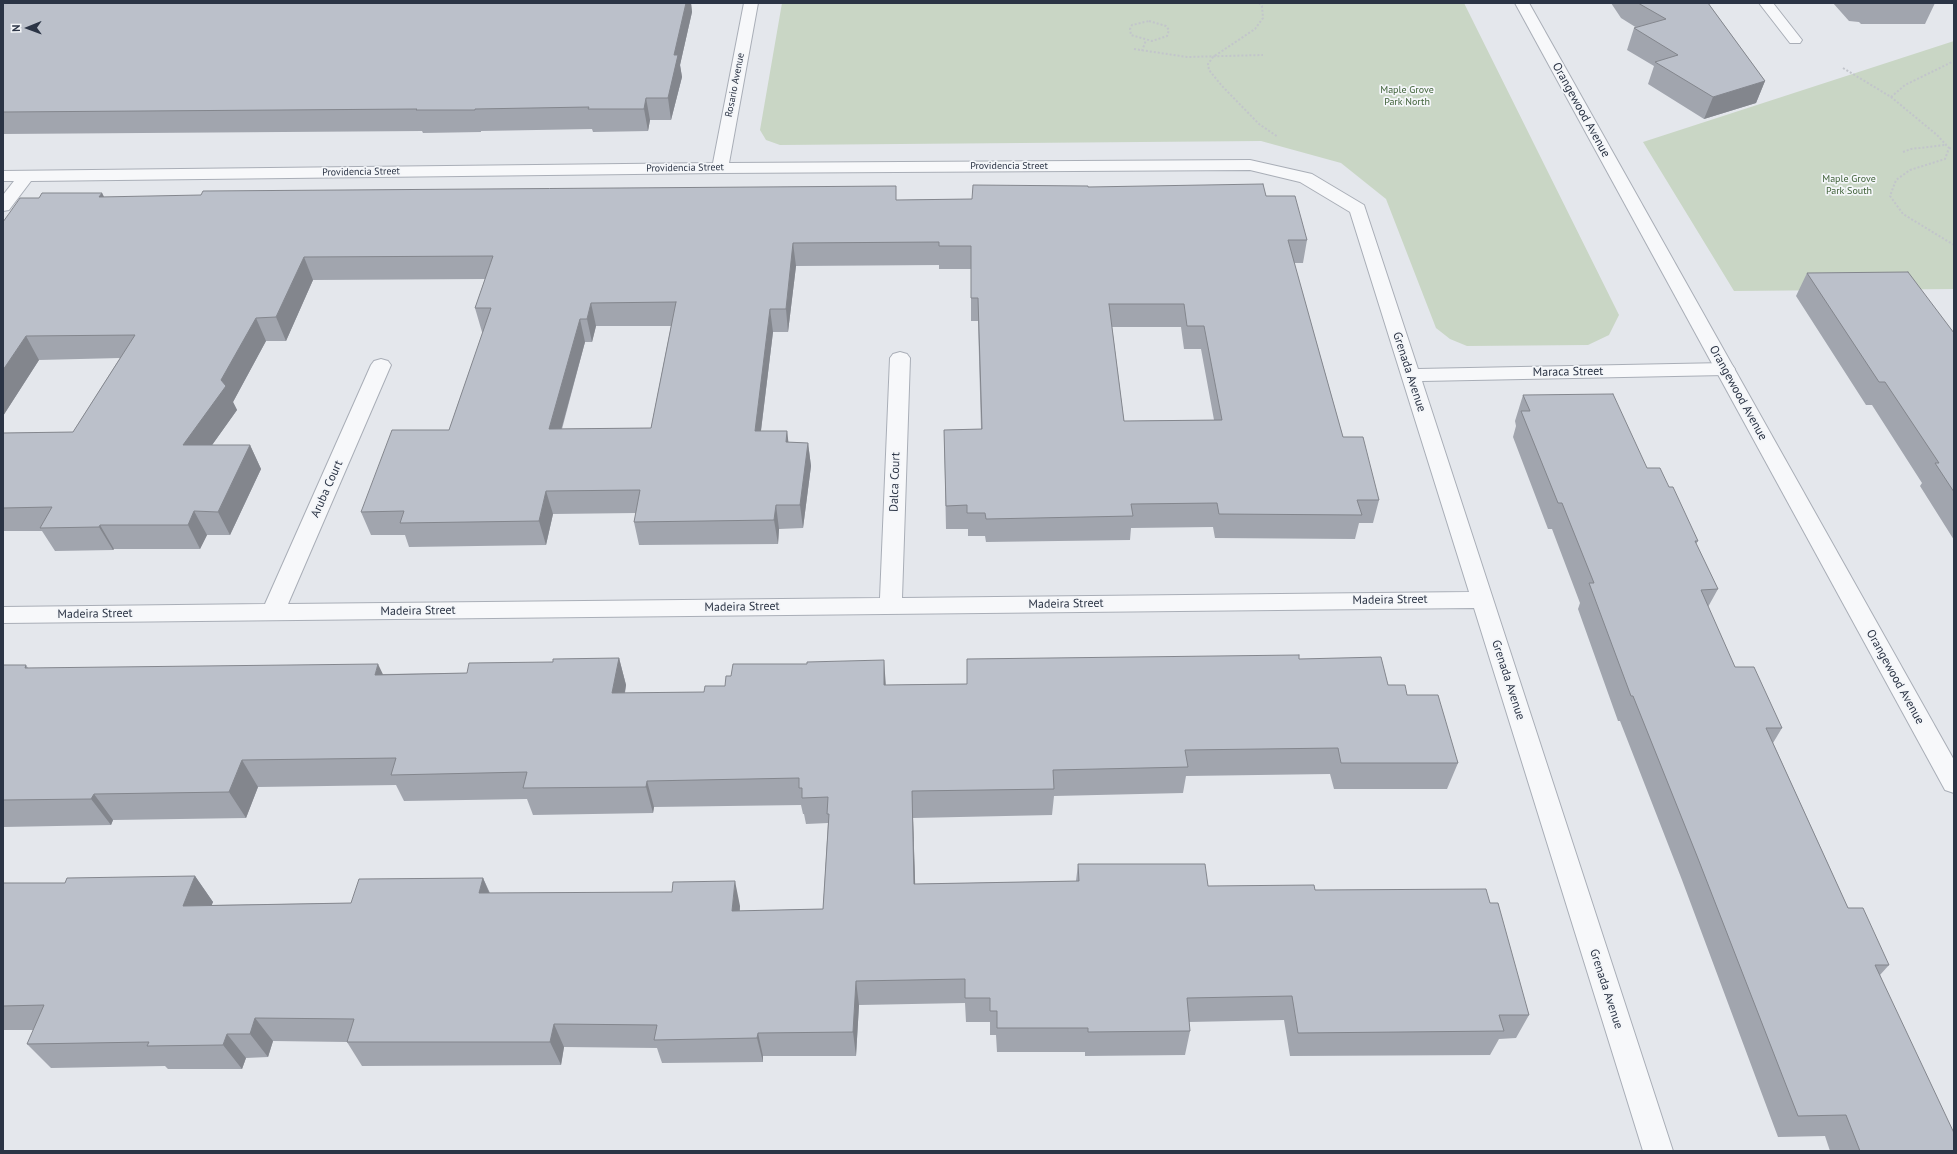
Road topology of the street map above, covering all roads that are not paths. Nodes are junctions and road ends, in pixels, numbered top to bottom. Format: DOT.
graph roads {
  1 [pos="751,3"];
  2 [pos="1522,3"];
  3 [pos="1766,3"];
  4 [pos="1795,40"];
  5 [pos="720,168"];
  6 [pos="3,176"];
  7 [pos="26,176"];
  8 [pos="3,206"];
  9 [pos="1358,209"];
  10 [pos="900,358"];
  11 [pos="381,365"];
  12 [pos="1725,369"];
  13 [pos="1411,376"];
  14 [pos="1482,600"];
  15 [pos="890,606"];
  16 [pos="273,612"];
  17 [pos="3,615"];
  18 [pos="1954,783"];
  19 [pos="1658,1151"];
  1 -- 5 [label="street, Rosario Avenue"];
  2 -- 12 [label="street, Orangewood Avenue"];
  3 -- 4 [label="street"];
  5 -- 7 [label="street, Providencia Street"];
  5 -- 9 [label="street, Providencia Street"];
  6 -- 7 [label="street, Providencia Street"];
  7 -- 8 [label="street"];
  9 -- 13 [label="street, Grenada Avenue"];
  10 -- 15 [label="street, Dalca Court"];
  11 -- 16 [label="street, Aruba Court"];
  12 -- 13 [label="street, Maraca Street"];
  12 -- 18 [label="street, Orangewood Avenue"];
  13 -- 14 [label="street, Grenada Avenue"];
  14 -- 15 [label="street, Madeira Street"];
  14 -- 19 [label="street, Grenada Avenue"];
  15 -- 16 [label="street, Madeira Street"];
  16 -- 17 [label="street, Madeira Street"];
}
